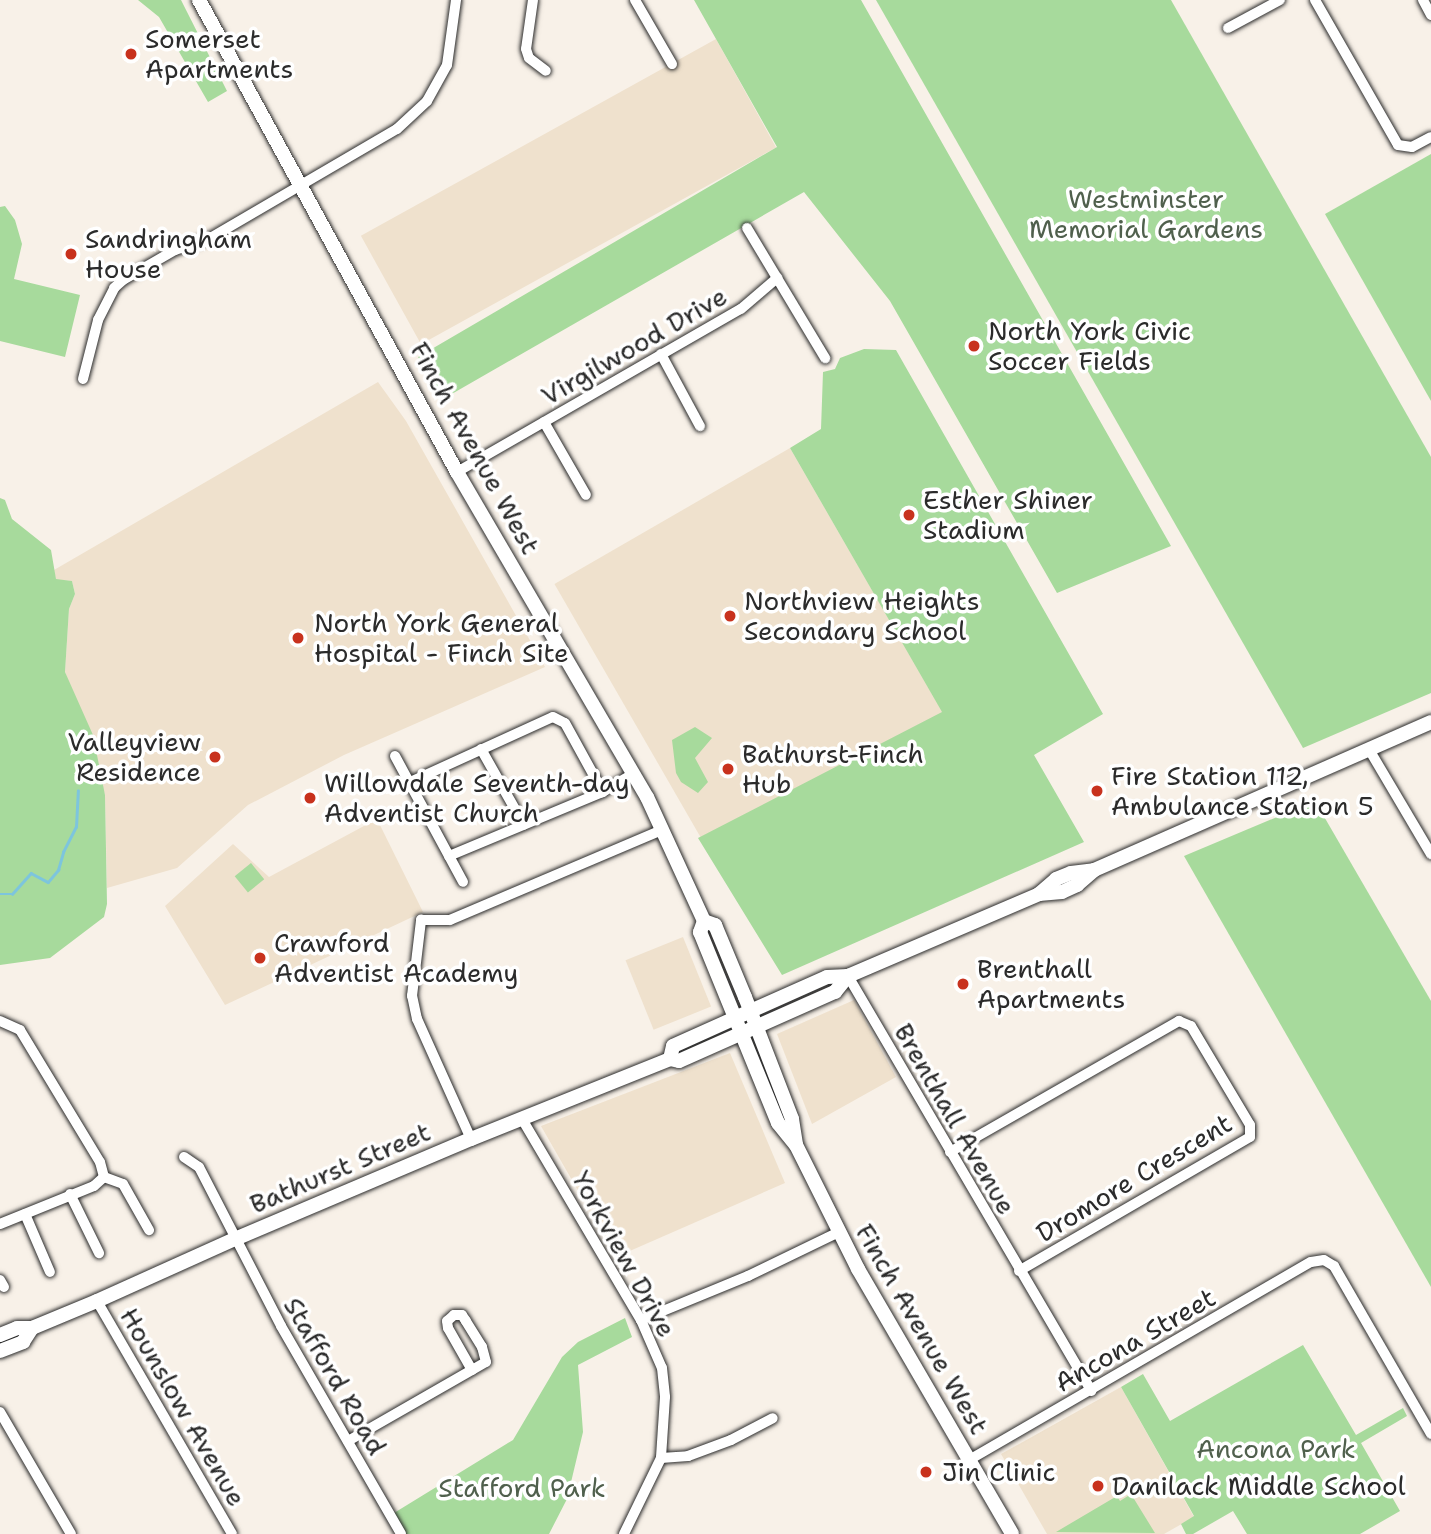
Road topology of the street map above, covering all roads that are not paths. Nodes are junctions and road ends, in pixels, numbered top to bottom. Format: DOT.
graph roads {
  1 [pos="199,0"];
  2 [pos="456,0"];
  3 [pos="533,0"];
  4 [pos="635,0"];
  5 [pos="1280,0"];
  6 [pos="1315,0"];
  7 [pos="1423,0"];
  8 [pos="1431,15"];
  9 [pos="1228,28"];
  10 [pos="672,64"];
  11 [pos="546,71"];
  12 [pos="1431,137"];
  13 [pos="303,185"];
  14 [pos="747,228"];
  15 [pos="777,278"];
  16 [pos="661,355"];
  17 [pos="825,358"];
  18 [pos="83,379"];
  19 [pos="544,422"];
  20 [pos="700,426"];
  21 [pos="457,472"];
  22 [pos="586,495"];
  23 [pos="1431,722"];
  24 [pos="481,749"];
  25 [pos="1370,751"];
  26 [pos="395,756"];
  27 [pos="634,773"];
  28 [pos="408,783"];
  29 [pos="603,792"];
  30 [pos="524,825"];
  31 [pos="660,831"];
  32 [pos="1431,854"];
  33 [pos="449,856"];
  34 [pos="463,882"];
  35 [pos="704,921"];
  36 [pos="848,976"];
  37 [pos="750,1012"];
  38 [pos="735,1018"];
  39 [pos="0,1021"];
  40 [pos="756,1028"];
  41 [pos="742,1034"];
  42 [pos="670,1059"];
  43 [pos="522,1119"];
  44 [pos="471,1139"];
  45 [pos="796,1145"];
  46 [pos="950,1152"];
  47 [pos="184,1157"];
  48 [pos="104,1177"];
  49 [pos="70,1194"];
  50 [pos="25,1214"];
  51 [pos="0,1224"];
  52 [pos="149,1230"];
  53 [pos="839,1233"];
  54 [pos="234,1238"];
  55 [pos="99,1253"];
  56 [pos="1019,1271"];
  57 [pos="50,1272"];
  58 [pos="97,1301"];
  59 [pos="641,1320"];
  60 [pos="32,1328"];
  61 [pos="0,1335"];
  62 [pos="0,1351"];
  63 [pos="472,1370"];
  64 [pos="1091,1391"];
  65 [pos="0,1412"];
  66 [pos="772,1418"];
  67 [pos="1431,1434"];
  68 [pos="348,1441"];
  69 [pos="661,1458"];
  70 [pos="969,1460"];
  71 [pos="71,1534"];
  72 [pos="232,1534"];
  73 [pos="401,1534"];
  74 [pos="624,1534"];
  75 [pos="1012,1534"];
  1 -- 13 [label="main road, Finch Avenue West"];
  2 -- 13 [label="street"];
  3 -- 11 [label="street"];
  4 -- 10 [label="street"];
  5 -- 9 [label="street"];
  6 -- 12 [label="street"];
  7 -- 8 [label="street"];
  13 -- 18 [label="street"];
  13 -- 21 [label="main road, Finch Avenue West"];
  14 -- 15 [label="street"];
  15 -- 16 [label="street, Virgilwood Drive"];
  15 -- 17 [label="street"];
  16 -- 19 [label="street, Virgilwood Drive"];
  16 -- 20 [label="street"];
  19 -- 21 [label="street, Virgilwood Drive"];
  19 -- 22 [label="street"];
  21 -- 27 [label="main road, Finch Avenue West"];
  23 -- 25 [label="main road, Bathurst Street"];
  24 -- 28 [label="street"];
  24 -- 29 [label="street"];
  24 -- 30 [label="street"];
  25 -- 32 [label="street"];
  25 -- 36 [label="main road, Bathurst Street"];
  26 -- 28 [label="street"];
  27 -- 29 [label="street"];
  27 -- 31 [label="main road, Finch Avenue West"];
  28 -- 33 [label="street"];
  29 -- 30 [label="street"];
  30 -- 33 [label="street"];
  31 -- 35 [label="main road, Finch Avenue West"];
  31 -- 44 [label="street"];
  33 -- 34 [label="street"];
  35 -- 37 [label="main road, Finch Avenue West"];
  35 -- 38 [label="main road, Finch Avenue West"];
  36 -- 37 [label="main road, Bathurst Street"];
  36 -- 40 [label="main road, Bathurst Street"];
  36 -- 46 [label="street, Brenthall Avenue"];
  37 -- 38 [label="main road, Bathurst Street"];
  37 -- 40 [label="main road, Finch Avenue West"];
  38 -- 41 [label="main road, Finch Avenue West"];
  38 -- 42 [label="main road, Bathurst Street"];
  39 -- 48 [label="street"];
  40 -- 41 [label="main road, Bathurst Street"];
  40 -- 45 [label="main road, Finch Avenue West"];
  41 -- 42 [label="main road, Bathurst Street"];
  41 -- 45 [label="main road, Finch Avenue West"];
  42 -- 43 [label="main road, Bathurst Street"];
  43 -- 44 [label="main road, Bathurst Street"];
  43 -- 59 [label="street, Yorkview Drive"];
  44 -- 54 [label="main road, Bathurst Street"];
  45 -- 53 [label="main road, Finch Avenue West"];
  46 -- 56 [label="street, Brenthall Avenue"];
  46 -- 56 [label="street, Dromore Crescent"];
  47 -- 54 [label="street, Stafford Road"];
  48 -- 49 [label="street"];
  48 -- 52 [label="street"];
  49 -- 50 [label="street"];
  49 -- 55 [label="street"];
  50 -- 51 [label="street"];
  50 -- 57 [label="street"];
  53 -- 59 [label="street"];
  53 -- 70 [label="main road, Finch Avenue West"];
  54 -- 58 [label="main road, Bathurst Street"];
  54 -- 68 [label="street, Stafford Road"];
  56 -- 64 [label="street, Brenthall Avenue"];
  58 -- 60 [label="main road, Bathurst Street"];
  58 -- 72 [label="street, Hounslow Avenue"];
  59 -- 69 [label="street, Yorkview Drive"];
  60 -- 61 [label="main road, Bathurst Street"];
  60 -- 62 [label="main road, Bathurst Street"];
  63 -- 63 [label="street"];
  63 -- 68 [label="street"];
  64 -- 67 [label="street, Ancona Street"];
  64 -- 70 [label="street, Ancona Street"];
  65 -- 71 [label="street"];
  66 -- 69 [label="street"];
  68 -- 73 [label="street, Stafford Road"];
  69 -- 74 [label="street, Yorkview Drive"];
  70 -- 75 [label="main road, Finch Avenue West"];
}
